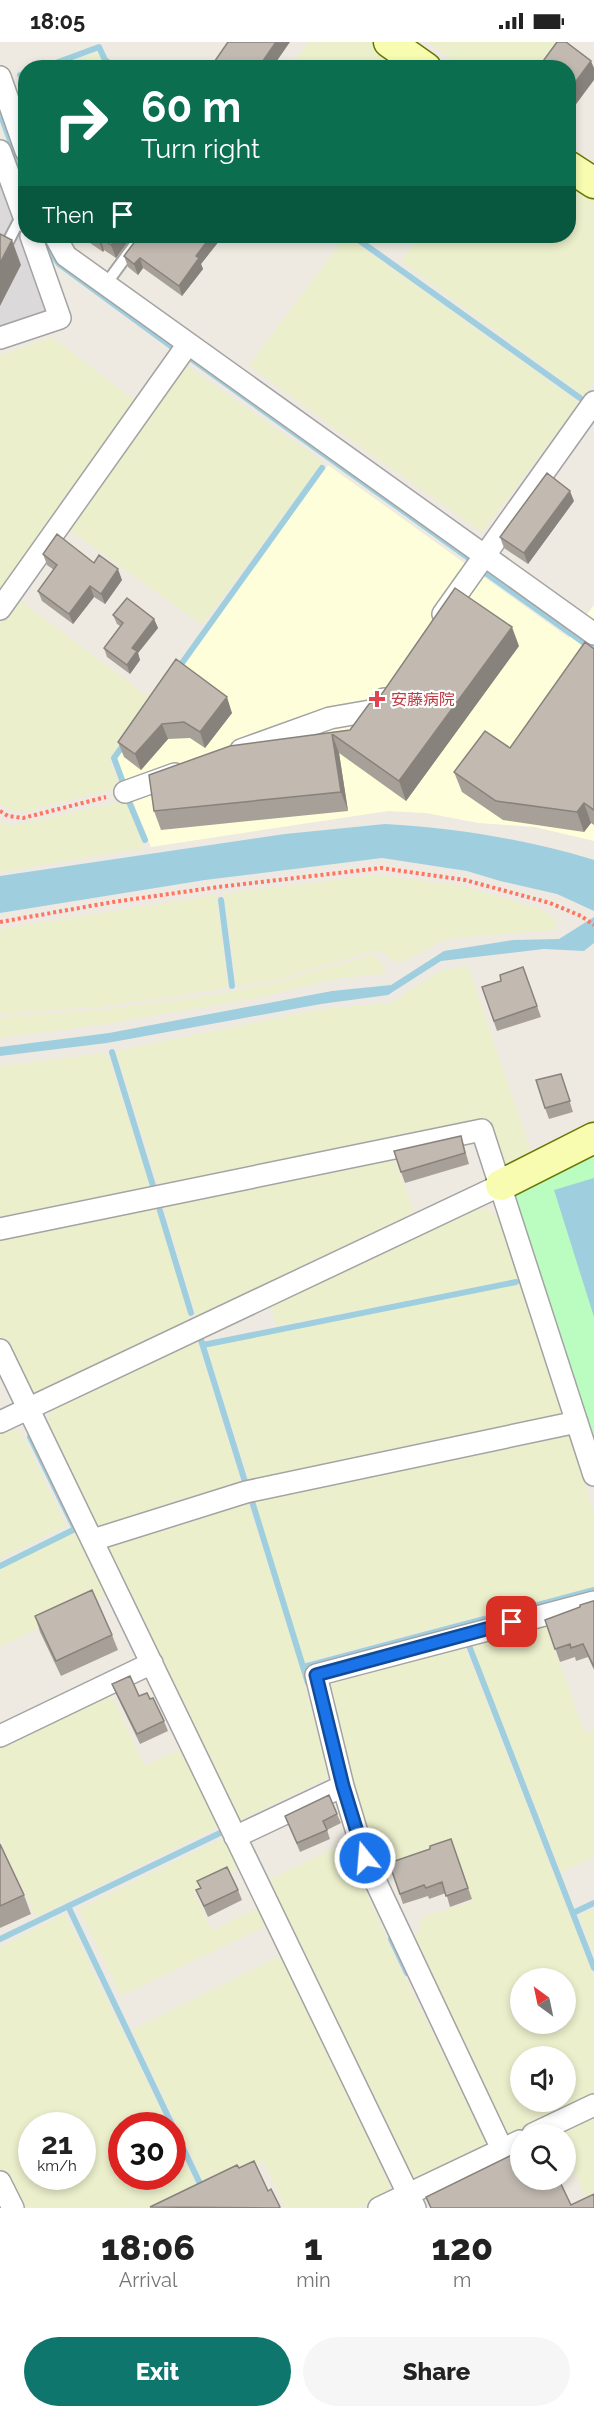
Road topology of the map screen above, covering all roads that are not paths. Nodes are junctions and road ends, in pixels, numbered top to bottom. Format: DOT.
graph roads {
  1 [pos="397,44"];
  2 [pos="416,60"];
  3 [pos="0,77"];
  4 [pos="18,128"];
  5 [pos="0,150"];
  6 [pos="576,171"];
  7 [pos="594,183"];
  8 [pos="18,201"];
  9 [pos="18,228"];
  10 [pos="33,243"];
  11 [pos="59,243"];
  12 [pos="136,243"];
  13 [pos="0,257"];
  14 [pos="106,284"];
  15 [pos="0,338"];
  16 [pos="188,344"];
  17 [pos="594,402"];
  18 [pos="483,555"];
  19 [pos="0,609"];
  20 [pos="430,633"];
  21 [pos="594,634"];
  22 [pos="396,681"];
  23 [pos="222,757"];
  24 [pos="190,768"];
  25 [pos="125,792"];
  26 [pos="594,1138"];
  27 [pos="501,1185"];
  28 [pos="0,1229"];
  29 [pos="0,1350"];
  30 [pos="28,1409"];
  31 [pos="0,1422"];
  32 [pos="577,1422"];
  33 [pos="594,1475"];
  34 [pos="93,1540"];
  35 [pos="594,1602"];
  36 [pos="152,1664"];
  37 [pos="0,1734"];
  38 [pos="343,1786"];
  39 [pos="236,1837"];
  40 [pos="594,2105"];
  41 [pos="554,2124"];
  42 [pos="510,2143"];
  43 [pos="510,2146"];
  44 [pos="0,2182"];
  45 [pos="412,2201"];
  46 [pos="13,2208"];
  47 [pos="379,2208"];
  1 -- 2 [label="street"];
  3 -- 4 [label="street"];
  5 -- 8 [label="street"];
  6 -- 7 [label="street"];
  9 -- 13 [label="lane"];
  10 -- 15 [label="street"];
  11 -- 14 [label="street"];
  12 -- 14 [label="lane"];
  14 -- 16 [label="street"];
  16 -- 18 [label="street"];
  16 -- 19 [label="street"];
  17 -- 18 [label="street"];
  18 -- 20 [label="street"];
  18 -- 21 [label="street"];
  22 -- 23 [label="street"];
  24 -- 25 [label="street"];
  26 -- 27 [label="street"];
  27 -- 28 [label="street"];
  27 -- 30 [label="street"];
  27 -- 32 [label="street"];
  29 -- 30 [label="street"];
  30 -- 31 [label="street"];
  30 -- 34 [label="street"];
  32 -- 33 [label="street"];
  32 -- 34 [label="street"];
  34 -- 36 [label="street"];
  35 -- 38 [label="street"];
  36 -- 37 [label="street"];
  36 -- 39 [label="street"];
  38 -- 39 [label="street"];
  38 -- 42 [label="street"];
  39 -- 45 [label="street"];
  40 -- 41 [label="street"];
  43 -- 45 [label="street"];
  44 -- 46 [label="street"];
  45 -- 47 [label="street"];
}
